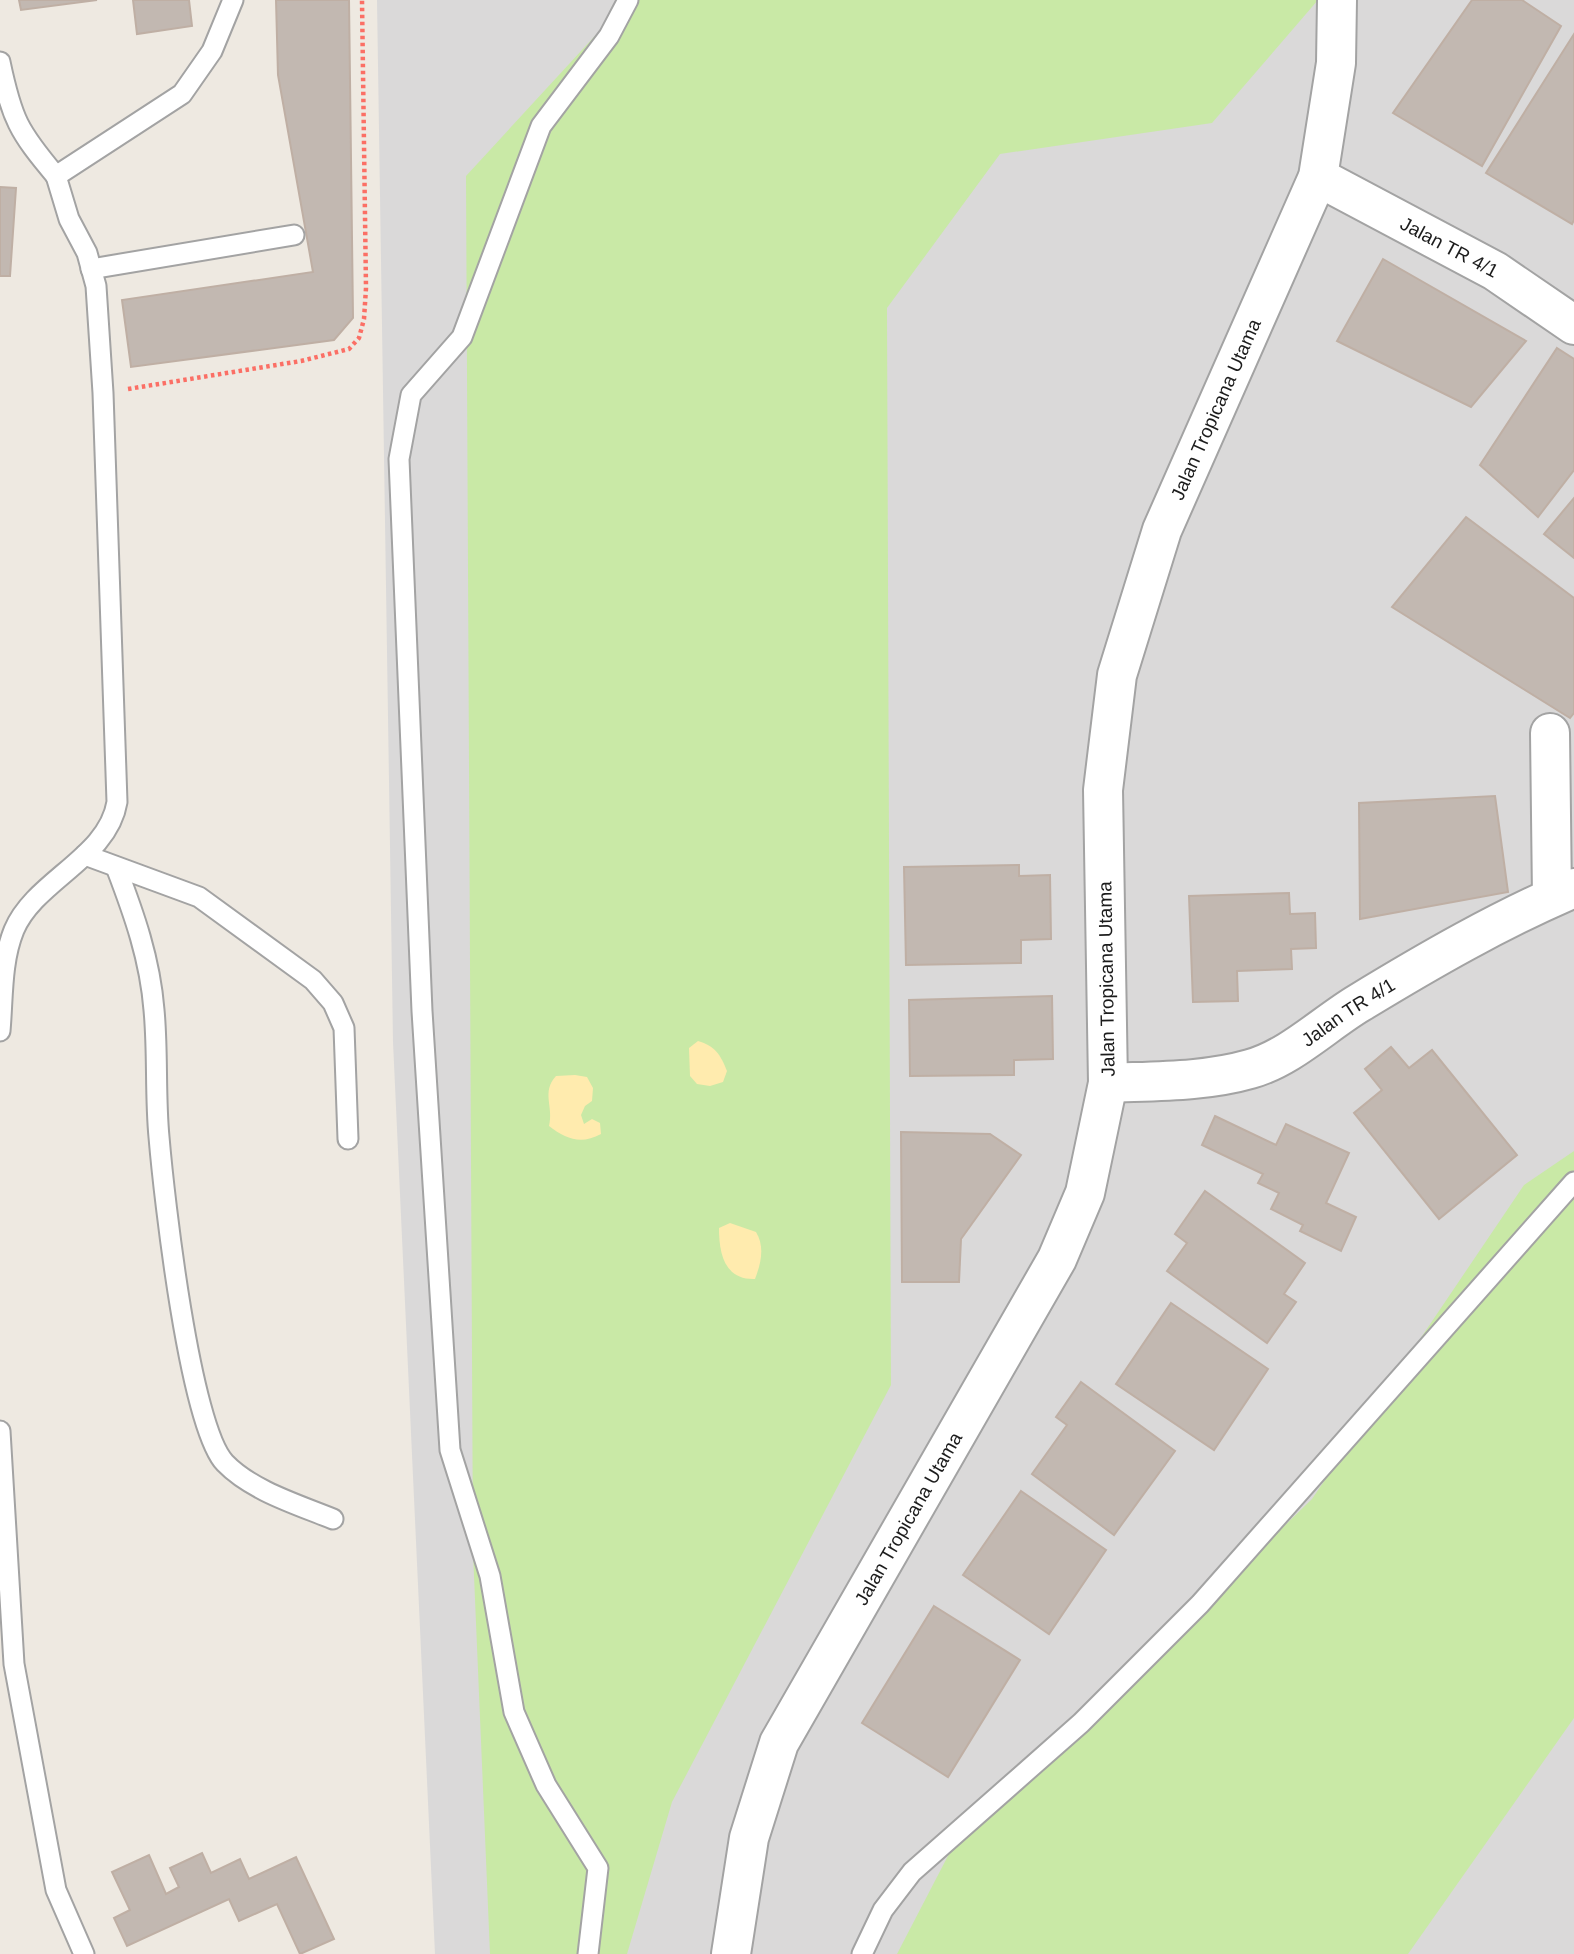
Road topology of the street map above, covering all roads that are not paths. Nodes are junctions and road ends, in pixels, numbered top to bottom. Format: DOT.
graph roads {
  1 [pos="233,0"];
  2 [pos="628,0"];
  3 [pos="1337,0"];
  4 [pos="0,62"];
  5 [pos="56,176"];
  6 [pos="1318,177"];
  7 [pos="294,235"];
  8 [pos="91,269"];
  9 [pos="1574,325"];
  10 [pos="1550,733"];
  11 [pos="85,855"];
  12 [pos="117,867"];
  13 [pos="1563,893"];
  14 [pos="0,1031"];
  15 [pos="1108,1083"];
  16 [pos="348,1139"];
  17 [pos="1574,1182"];
  18 [pos="0,1431"];
  19 [pos="333,1519"];
  20 [pos="84,1954"];
  21 [pos="588,1954"];
  22 [pos="731,1954"];
  23 [pos="862,1954"];
  1 -- 5 [label="lane"];
  2 -- 21 [label="lane"];
  3 -- 6 [label="street, Jalan Tropicana Utama"];
  4 -- 5 [label="lane"];
  5 -- 8 [label="lane"];
  6 -- 9 [label="street, Jalan TR 4/1"];
  6 -- 15 [label="street, Jalan Tropicana Utama"];
  7 -- 8 [label="lane"];
  8 -- 11 [label="lane"];
  10 -- 13 [label="street"];
  11 -- 12 [label="lane"];
  11 -- 14 [label="lane"];
  12 -- 16 [label="lane"];
  12 -- 19 [label="lane"];
  13 -- 15 [label="street, Jalan TR 4/1"];
  15 -- 22 [label="street, Jalan Tropicana Utama"];
  17 -- 23 [label="lane"];
  18 -- 20 [label="lane"];
}
